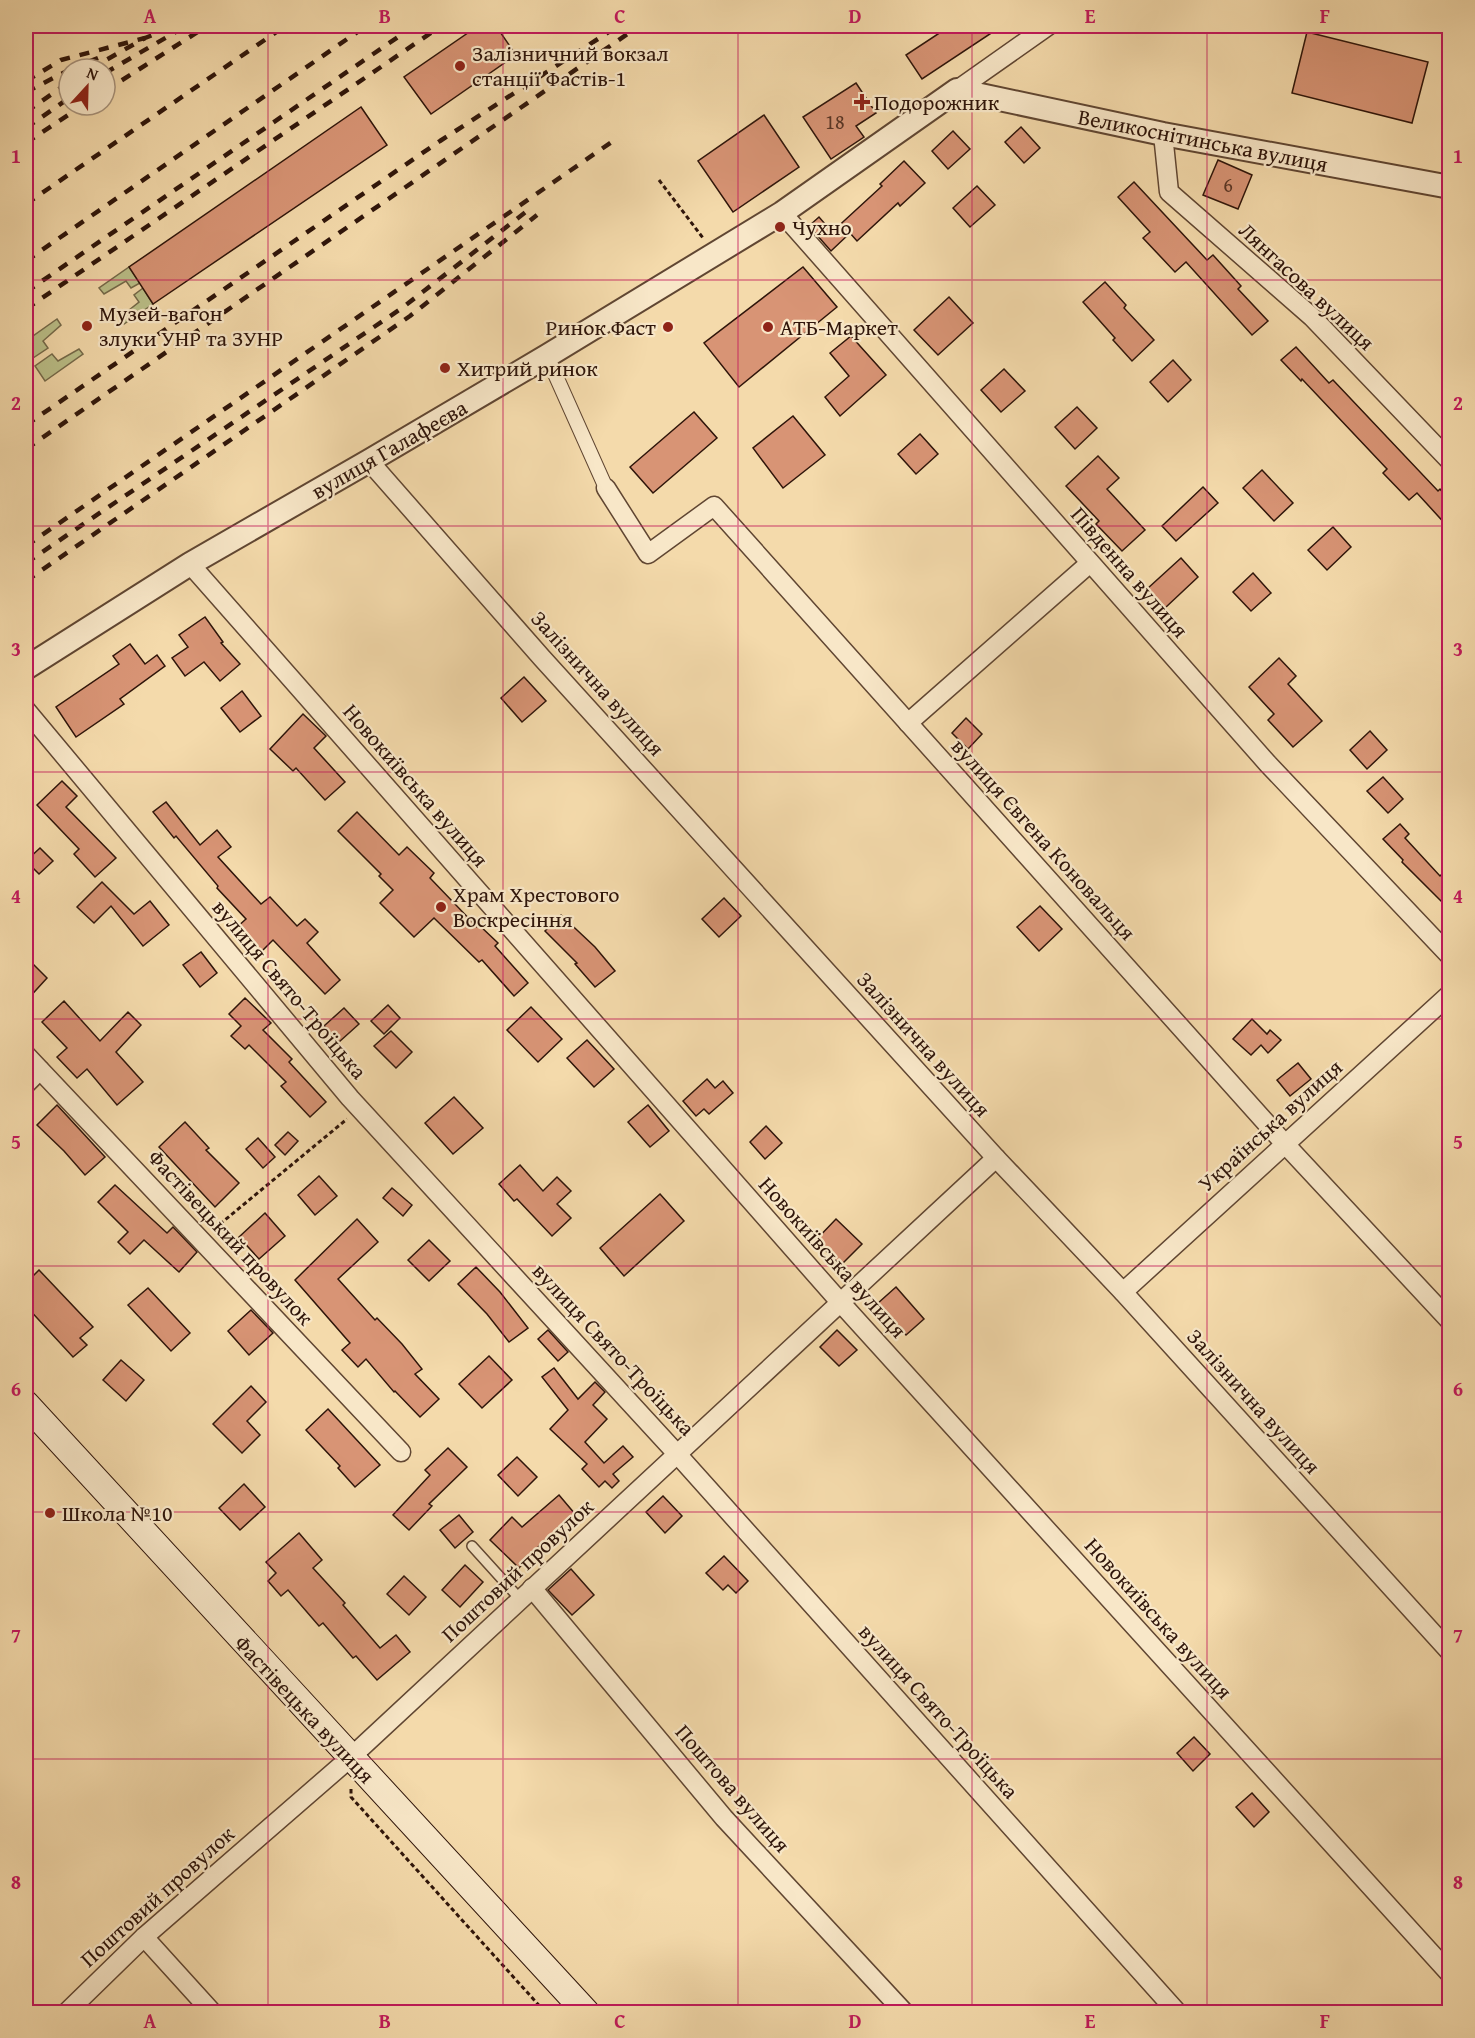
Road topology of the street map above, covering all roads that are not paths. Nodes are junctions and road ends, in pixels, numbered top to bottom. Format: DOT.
graph roads {
  1 [pos="1048,26"];
  2 [pos="957,90"];
  3 [pos="1163,134"];
  4 [pos="1449,187"];
  5 [pos="782,213"];
  6 [pos="547,356"];
  7 [pos="369,461"];
  8 [pos="1449,461"];
  9 [pos="606,488"];
  10 [pos="1090,563"];
  11 [pos="190,564"];
  12 [pos="26,668"];
  13 [pos="26,710"];
  14 [pos="908,723"];
  15 [pos="1449,956"];
  16 [pos="1449,994"];
  17 [pos="26,1055"];
  18 [pos="40,1070"];
  19 [pos="26,1084"];
  20 [pos="1285,1144"];
  21 [pos="996,1158"];
  22 [pos="1123,1292"];
  23 [pos="840,1302"];
  24 [pos="1449,1321"];
  25 [pos="26,1404"];
  26 [pos="401,1452"];
  27 [pos="678,1455"];
  28 [pos="472,1546"];
  29 [pos="526,1593"];
  30 [pos="1449,1652"];
  31 [pos="350,1758"];
  32 [pos="144,1937"];
  33 [pos="1449,1974"];
  34 [pos="67,2013"];
  35 [pos="212,2013"];
  36 [pos="586,2013"];
  37 [pos="904,2013"];
  38 [pos="1177,2013"];
  1 -- 2 [label="street, вулиця Галафеєва"];
  2 -- 3 [label="street, Великоснітинська вулиця"];
  2 -- 5 [label="street, вулиця Галафеєва"];
  3 -- 4 [label="street, Великоснітинська вулиця"];
  3 -- 8 [label="street, Лянгасова вулиця"];
  5 -- 6 [label="street, вулиця Галафеєва"];
  5 -- 10 [label="street, Південна вулиця"];
  6 -- 7 [label="street, вулиця Галафеєва"];
  6 -- 9 [label="street"];
  7 -- 11 [label="street, вулиця Галафеєва"];
  7 -- 21 [label="street, Залізнична вулиця"];
  9 -- 14 [label="street, вулиця Євгена Коновальця"];
  10 -- 14 [label="street"];
  10 -- 15 [label="street, Південна вулиця"];
  11 -- 12 [label="street, вулиця Галафеєва"];
  11 -- 23 [label="street, Новокиївська вулиця"];
  13 -- 27 [label="street, вулиця Свято-Троїцька"];
  14 -- 20 [label="street, вулиця Євгена Коновальця"];
  16 -- 20 [label="street, Українська вулиця"];
  17 -- 18 [label="street, Фастівецький провулок"];
  18 -- 19 [label="street"];
  18 -- 26 [label="street, Фастівецький провулок"];
  20 -- 22 [label="street, Українська вулиця"];
  20 -- 24 [label="street, вулиця Євгена Коновальця"];
  21 -- 22 [label="street, Залізнична вулиця"];
  21 -- 23 [label="street, Поштовий провулок"];
  22 -- 30 [label="street, Залізнична вулиця"];
  23 -- 27 [label="street, Поштовий провулок"];
  23 -- 33 [label="street, Новокиївська вулиця"];
  25 -- 31 [label="main road, Фастівецька вулиця"];
  27 -- 29 [label="street, Поштовий провулок"];
  27 -- 38 [label="street, вулиця Свято-Троїцька"];
  28 -- 29 [label="lane"];
  29 -- 31 [label="street, Поштовий провулок"];
  29 -- 37 [label="street, Поштова вулиця"];
  31 -- 32 [label="street, Поштовий провулок"];
  31 -- 36 [label="main road, Фастівецька вулиця"];
  32 -- 34 [label="street, Поштовий провулок"];
  32 -- 35 [label="street"];
}
